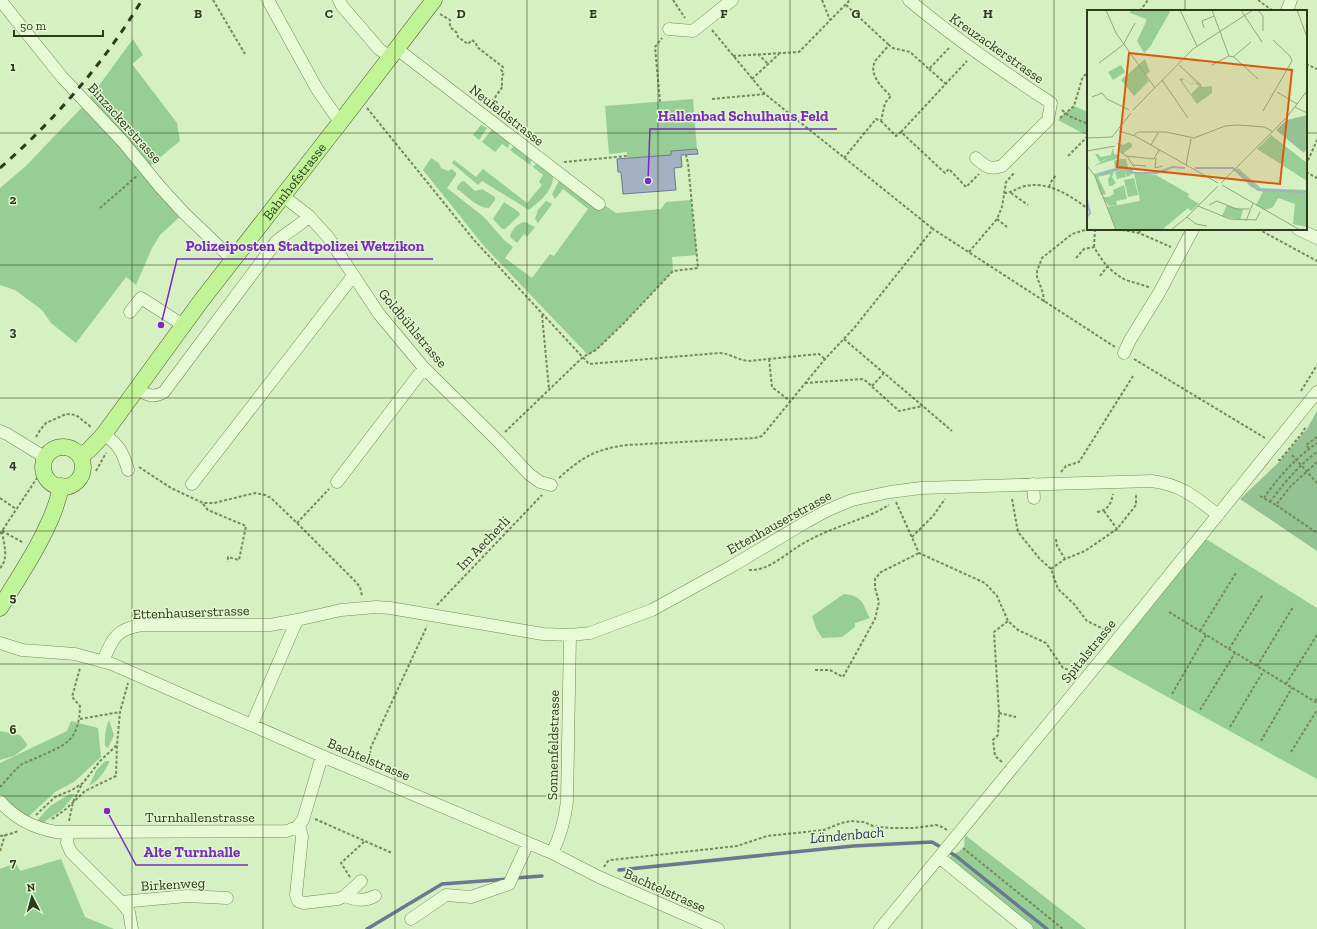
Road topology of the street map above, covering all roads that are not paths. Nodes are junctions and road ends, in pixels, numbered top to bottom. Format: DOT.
graph roads {
  1 [pos="0,0"];
  2 [pos="268,0"];
  3 [pos="339,0"];
  4 [pos="732,0"];
  5 [pos="909,0"];
  6 [pos="1291,0"];
  7 [pos="435,6"];
  8 [pos="1287,10"];
  9 [pos="669,29"];
  10 [pos="393,53"];
  11 [pos="342,120"];
  12 [pos="976,158"];
  13 [pos="283,196"];
  14 [pos="599,204"];
  15 [pos="309,216"];
  16 [pos="1192,230"];
  17 [pos="1300,230"];
  18 [pos="1317,238"];
  19 [pos="233,260"];
  20 [pos="353,276"];
  21 [pos="130,312"];
  22 [pos="183,325"];
  23 [pos="1124,353"];
  24 [pos="424,368"];
  25 [pos="136,388"];
  26 [pos="1317,392"];
  27 [pos="0,431"];
  28 [pos="99,432"];
  29 [pos="80,456"];
  30 [pos="46,458"];
  31 [pos="127,465"];
  32 [pos="337,482"];
  33 [pos="192,484"];
  34 [pos="1033,484"];
  35 [pos="551,485"];
  36 [pos="61,486"];
  37 [pos="1034,498"];
  38 [pos="1218,515"];
  39 [pos="0,608"];
  40 [pos="297,620"];
  41 [pos="570,635"];
  42 [pos="0,643"];
  43 [pos="103,661"];
  44 [pos="252,724"];
  45 [pos="322,756"];
  46 [pos="0,801"];
  47 [pos="299,825"];
  48 [pos="68,833"];
  49 [pos="528,843"];
  50 [pos="552,853"];
  51 [pos="940,855"];
  52 [pos="358,884"];
  53 [pos="345,896"];
  54 [pos="374,896"];
  55 [pos="227,898"];
  56 [pos="121,902"];
  57 [pos="411,919"];
  58 [pos="704,926"];
  59 [pos="132,929"];
  60 [pos="718,929"];
  61 [pos="880,929"];
  62 [pos="1027,929"];
  1 -- 19 [label="street, Binzackerstrasse"];
  2 -- 11 [label="street"];
  3 -- 10 [label="street, Neufeldstrasse"];
  4 -- 9 [label="street"];
  5 -- 12 [label="street, Kreuzackerstrasse"];
  6 -- 8 [label="street"];
  7 -- 10 [label="main road, Bahnhofstrasse"];
  10 -- 11 [label="main road, Bahnhofstrasse"];
  10 -- 14 [label="street, Neufeldstrasse"];
  11 -- 13 [label="main road, Bahnhofstrasse"];
  13 -- 15 [label="street, Goldbühlstrasse"];
  13 -- 19 [label="main road, Bahnhofstrasse"];
  15 -- 20 [label="street, Goldbühlstrasse"];
  15 -- 25 [label="street"];
  16 -- 23 [label="street"];
  17 -- 18 [label="street"];
  19 -- 22 [label="main road, Bahnhofstrasse"];
  20 -- 24 [label="street, Goldbühlstrasse"];
  20 -- 33 [label="street"];
  21 -- 22 [label="street"];
  22 -- 25 [label="main road, Bahnhofstrasse"];
  24 -- 32 [label="street"];
  24 -- 35 [label="street, Goldbühlstrasse"];
  25 -- 28 [label="main road, Bahnhofstrasse"];
  26 -- 38 [label="street, Spitalstrasse"];
  27 -- 30 [label="street"];
  28 -- 29 [label="main road, Bahnhofstrasse"];
  28 -- 31 [label="street"];
  29 -- 30 [label="main road"];
  29 -- 36 [label="main road"];
  30 -- 36 [label="main road"];
  34 -- 37 [label="street"];
  34 -- 38 [label="street, Ettenhauserstrasse"];
  34 -- 41 [label="street, Ettenhauserstrasse"];
  36 -- 39 [label="main road"];
  38 -- 51 [label="street, Spitalstrasse"];
  40 -- 41 [label="street, Ettenhauserstrasse"];
  40 -- 43 [label="street, Ettenhauserstrasse"];
  40 -- 44 [label="street"];
  41 -- 50 [label="street, Sonnenfeldstrasse"];
  42 -- 43 [label="street, Bachtelstrasse"];
  43 -- 44 [label="street, Bachtelstrasse"];
  44 -- 45 [label="street, Bachtelstrasse"];
  45 -- 47 [label="street"];
  45 -- 49 [label="street, Bachtelstrasse"];
  46 -- 48 [label="street, Turnhallenstrasse"];
  47 -- 48 [label="street, Turnhallenstrasse"];
  47 -- 53 [label="street"];
  48 -- 56 [label="street, Birkenweg"];
  49 -- 50 [label="street, Bachtelstrasse"];
  49 -- 57 [label="street"];
  50 -- 58 [label="street, Bachtelstrasse"];
  51 -- 61 [label="street, Spitalstrasse"];
  51 -- 62 [label="street"];
  52 -- 53 [label="street"];
  53 -- 54 [label="street"];
  55 -- 56 [label="street, Birkenweg"];
  56 -- 59 [label="street, Birkenweg"];
  58 -- 60 [label="street, Bachtelstrasse"];
}
